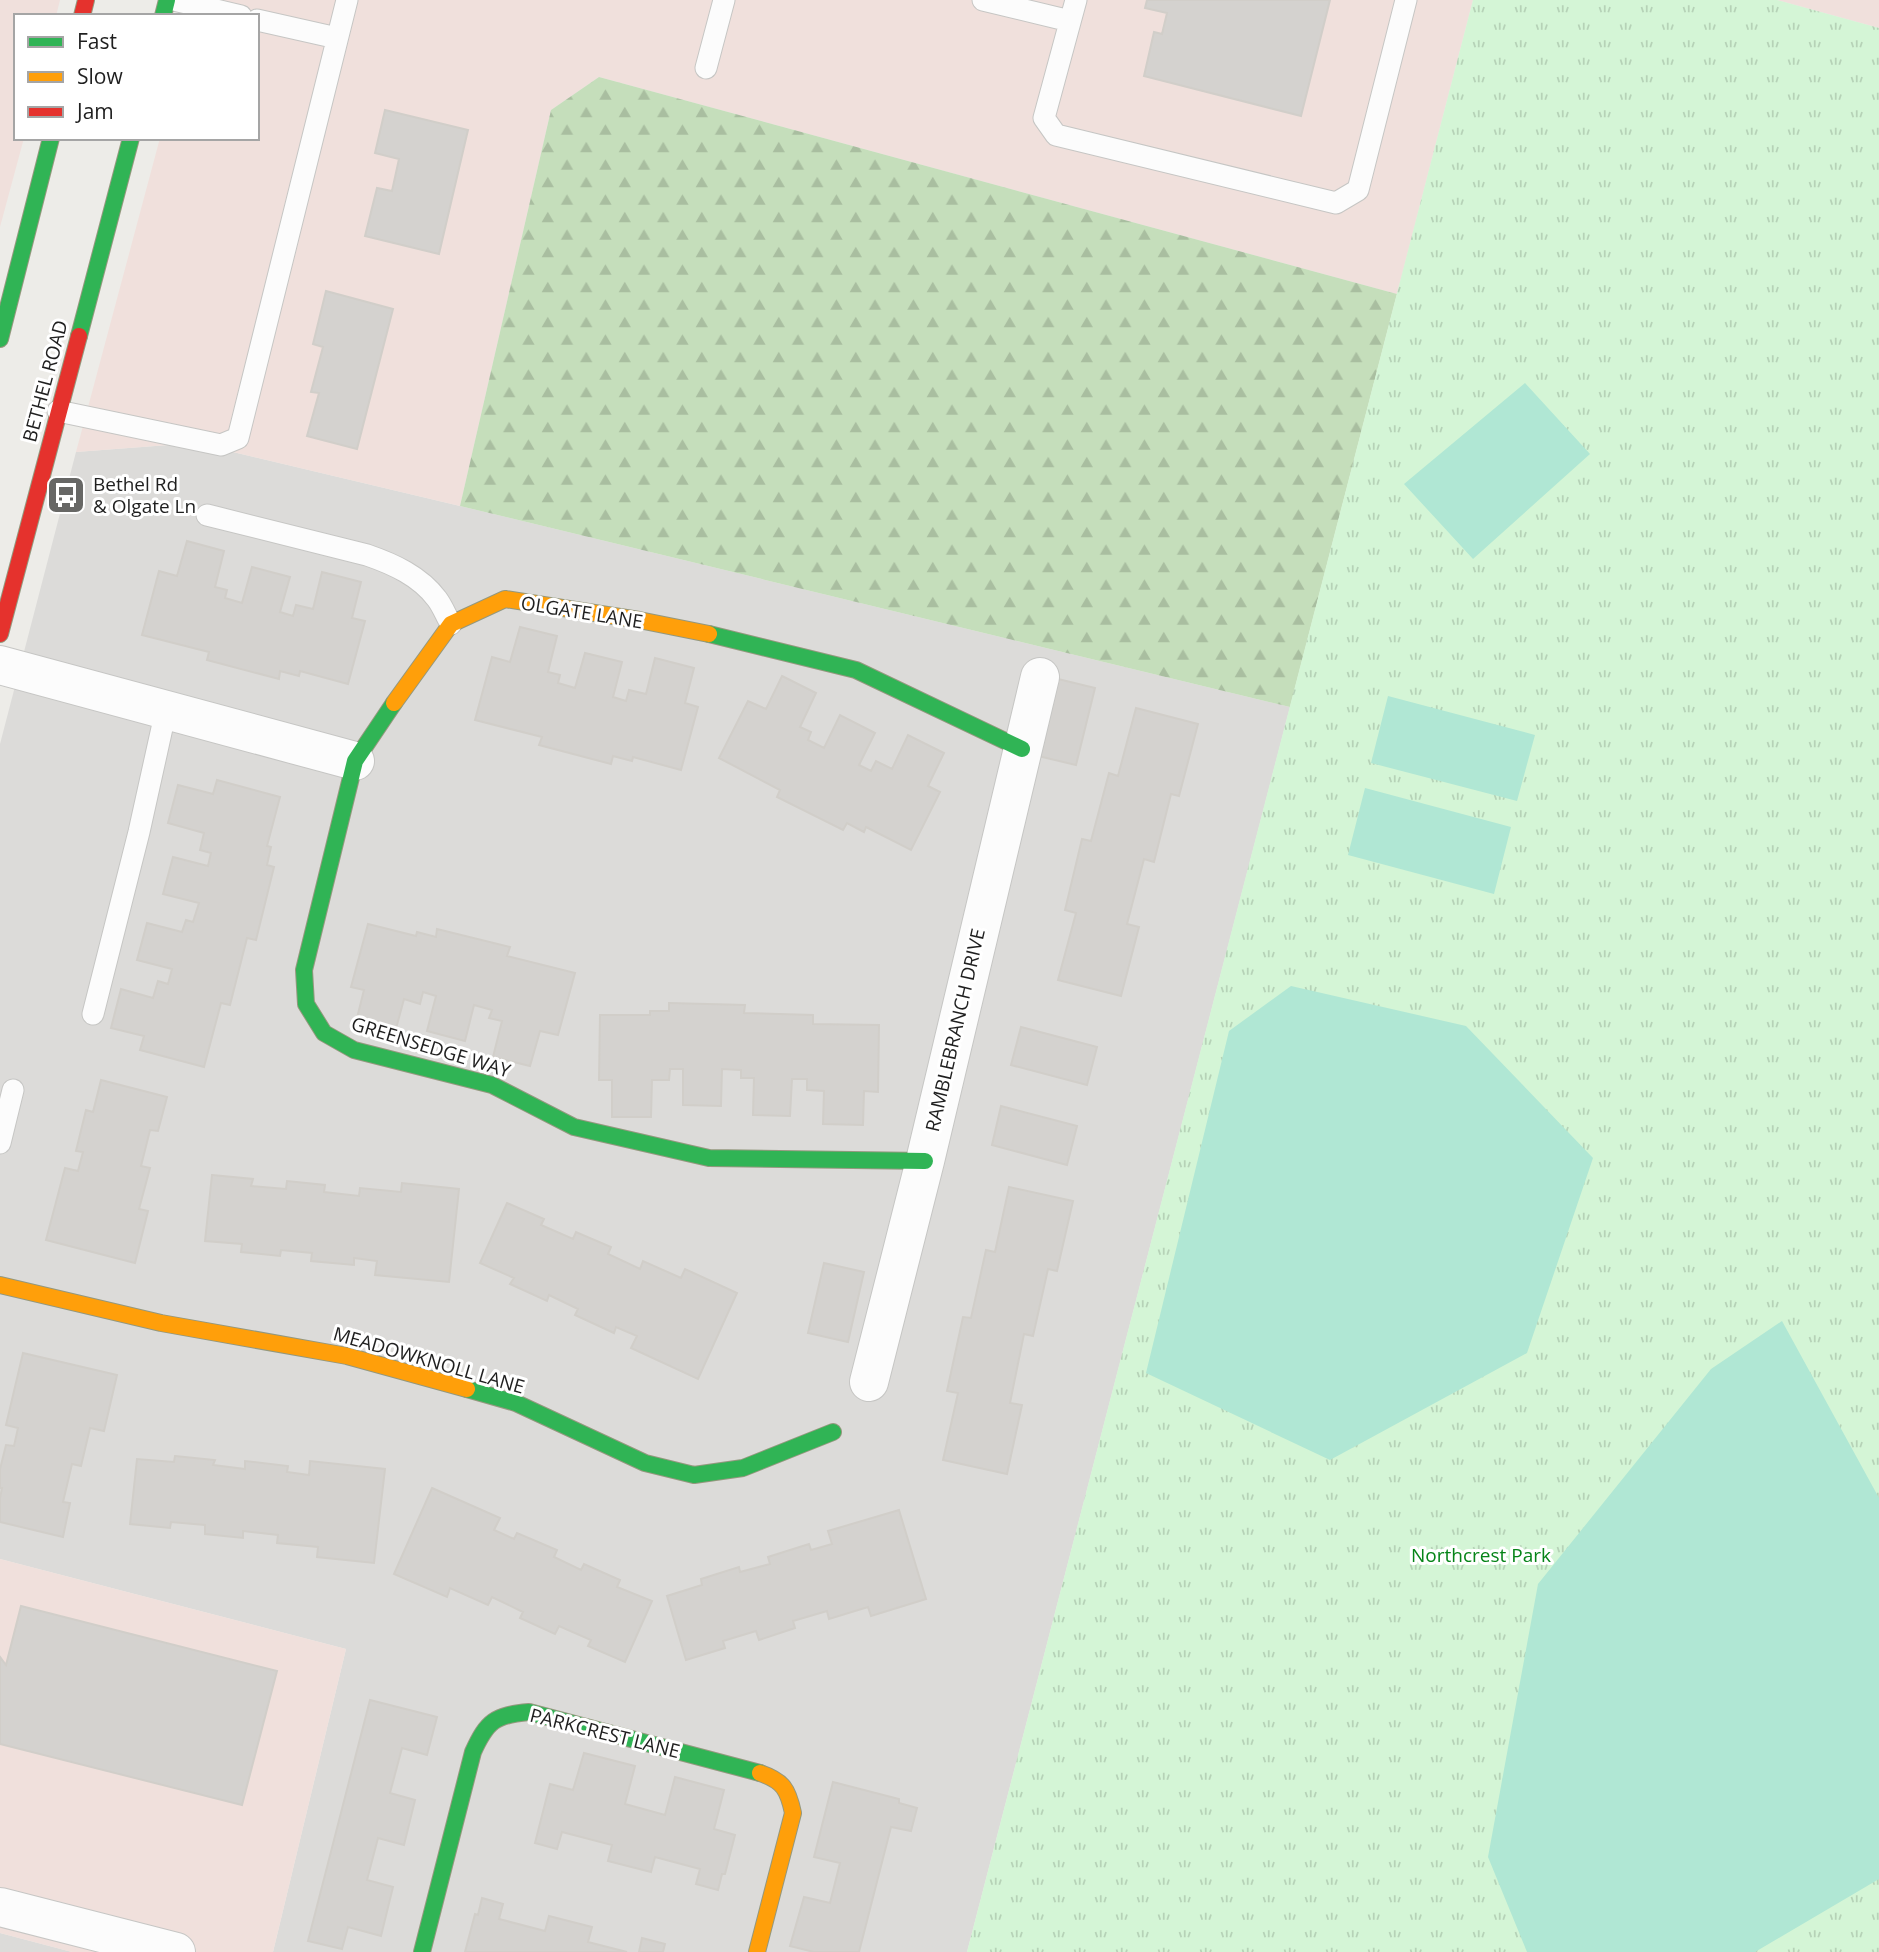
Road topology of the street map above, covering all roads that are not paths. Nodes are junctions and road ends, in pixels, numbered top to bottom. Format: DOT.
graph roads {
  1 [pos="174,0"];
  2 [pos="347,0"];
  3 [pos="724,0"];
  4 [pos="983,0"];
  5 [pos="1076,0"];
  6 [pos="1406,0"];
  7 [pos="233,14"];
  8 [pos="259,20"];
  9 [pos="1070,22"];
  10 [pos="337,38"];
  11 [pos="706,68"];
  12 [pos="50,140"];
  13 [pos="130,140"];
  14 [pos="0,339"];
  15 [pos="58,411"];
  16 [pos="207,515"];
  17 [pos="451,624"];
  18 [pos="0,634"];
  19 [pos="0,665"];
  20 [pos="1040,677"];
  21 [pos="166,709"];
  22 [pos="1022,749"];
  23 [pos="355,761"];
  24 [pos="93,1014"];
  25 [pos="13,1090"];
  26 [pos="0,1143"];
  27 [pos="925,1161"];
  28 [pos="0,1285"];
  29 [pos="869,1382"];
  30 [pos="833,1432"];
  31 [pos="0,1907"];
  32 [pos="176,1952"];
  33 [pos="422,1952"];
  34 [pos="757,1952"];
  1 -- 7 [label="lane"];
  2 -- 10 [label="lane"];
  3 -- 11 [label="lane"];
  4 -- 9 [label="lane"];
  5 -- 9 [label="lane"];
  6 -- 9 [label="lane"];
  8 -- 10 [label="lane"];
  10 -- 15 [label="lane"];
  12 -- 14 [label="street"];
  13 -- 15 [label="street, BETHEL ROAD"];
  15 -- 18 [label="street, BETHEL ROAD"];
  16 -- 17 [label="lane"];
  17 -- 22 [label="street, OLGATE LANE"];
  17 -- 23 [label="street, OLGATE LANE"];
  19 -- 21 [label="street"];
  20 -- 22 [label="street, RAMBLEBRANCH DRIVE"];
  21 -- 23 [label="street"];
  21 -- 24 [label="lane"];
  22 -- 27 [label="street, RAMBLEBRANCH DRIVE"];
  23 -- 27 [label="street, GREENSEDGE WAY"];
  25 -- 26 [label="lane"];
  27 -- 29 [label="street, RAMBLEBRANCH DRIVE"];
  28 -- 30 [label="street, MEADOWKNOLL LANE"];
  31 -- 32 [label="street"];
  33 -- 34 [label="street, PARKCREST LANE"];
}
